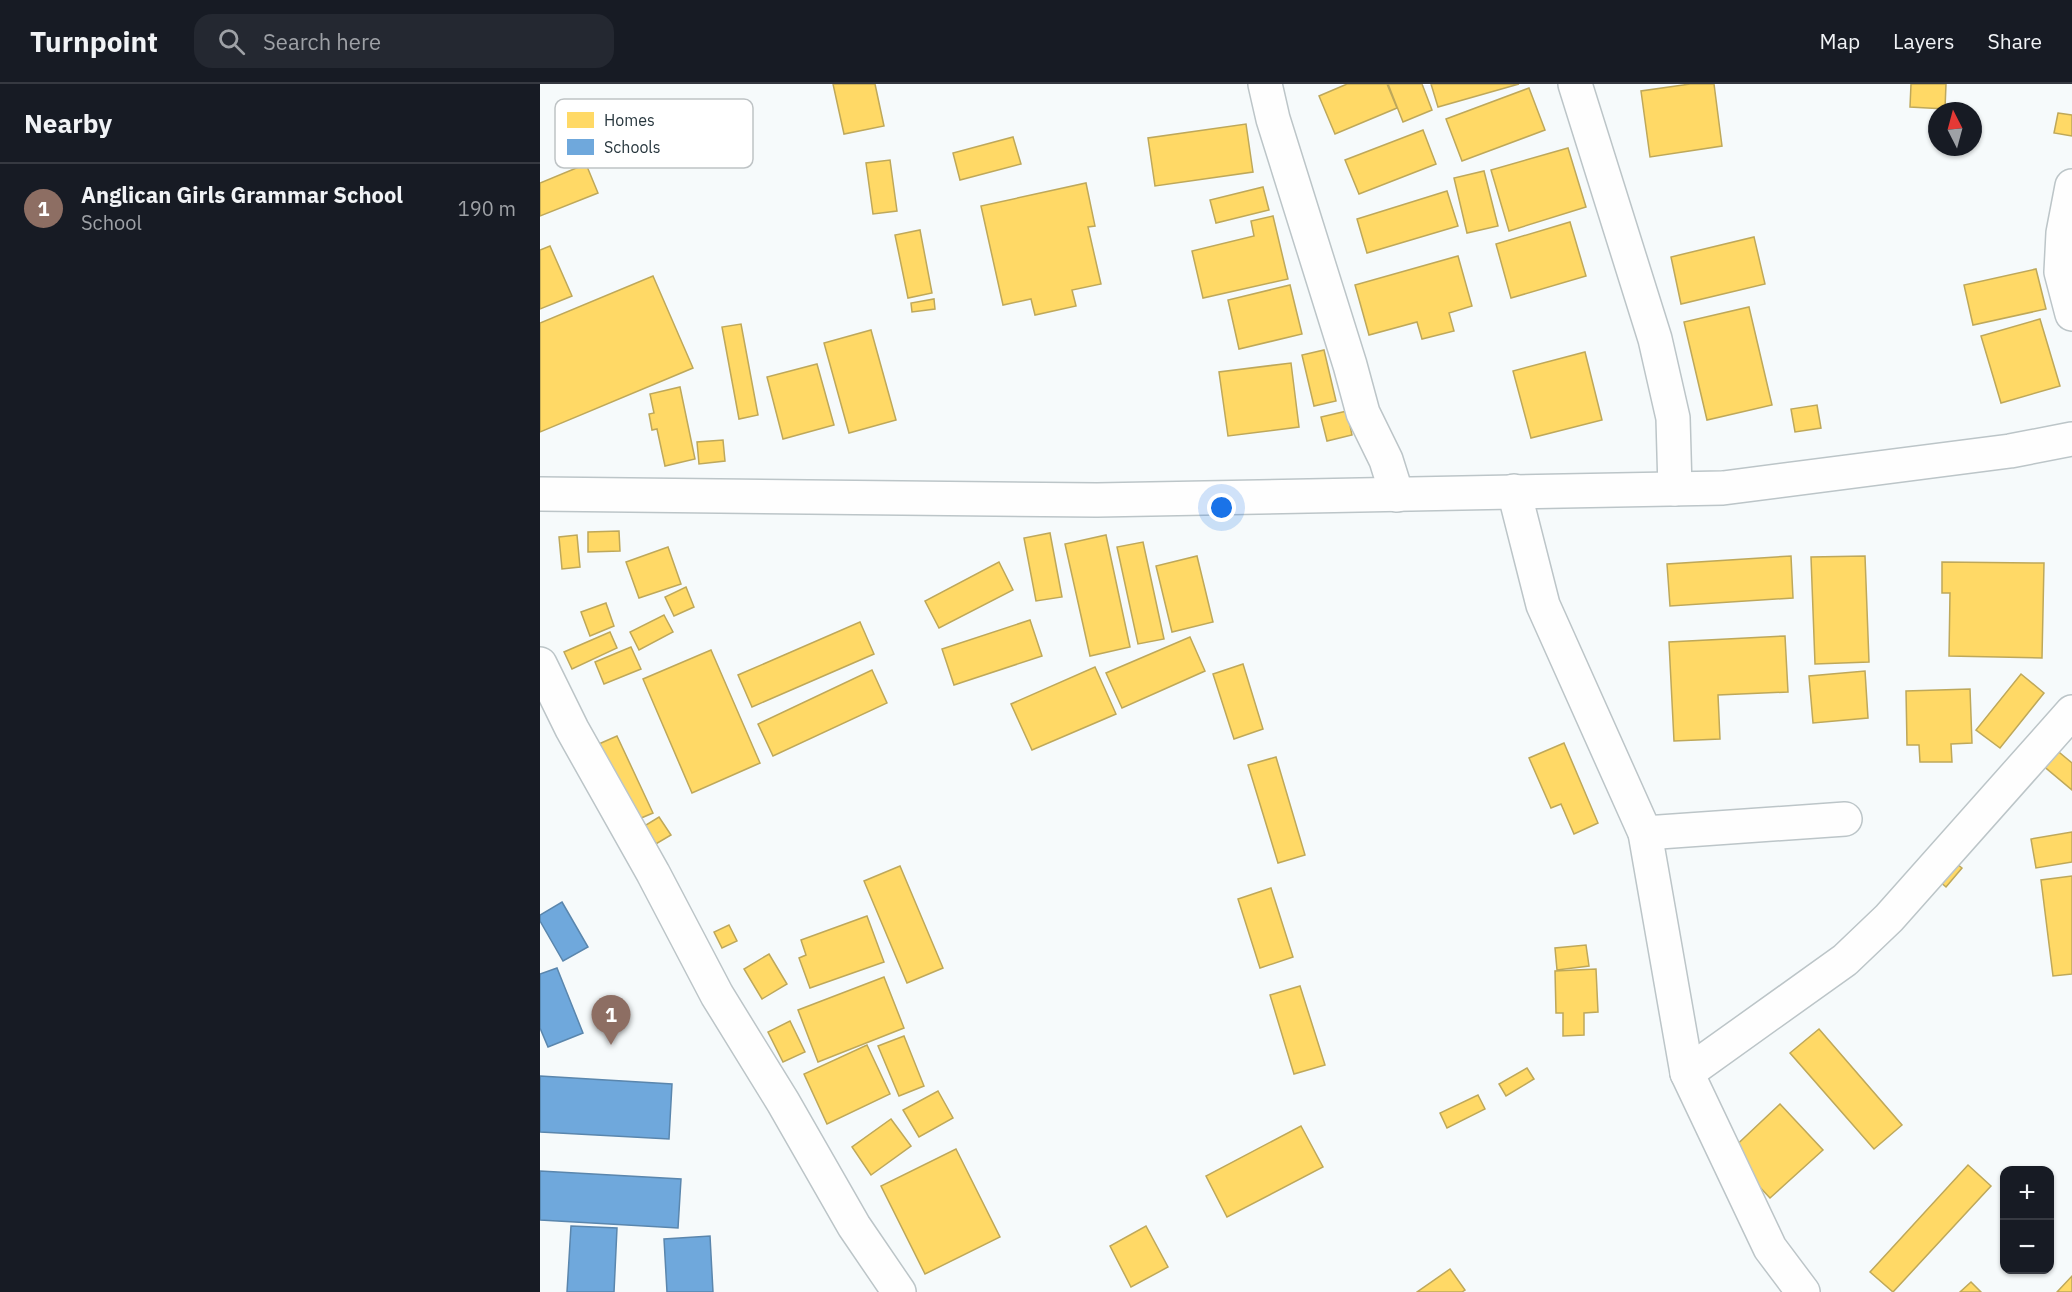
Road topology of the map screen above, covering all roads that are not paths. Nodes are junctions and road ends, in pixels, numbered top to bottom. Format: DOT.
graph roads {
  1 [pos="1265,84"];
  2 [pos="1575,84"];
  3 [pos="2072,186"];
  4 [pos="2072,314"];
  5 [pos="2072,439"];
  6 [pos="1675,489"];
  7 [pos="1514,491"];
  8 [pos="540,494"];
  9 [pos="1397,495"];
  10 [pos="540,664"];
  11 [pos="2072,712"];
  12 [pos="1845,819"];
  13 [pos="1645,833"];
  14 [pos="1687,1073"];
  15 [pos="898,1292"];
  16 [pos="1803,1292"];
  1 -- 9 [label="street"];
  2 -- 6 [label="street"];
  3 -- 4 [label="street"];
  5 -- 6 [label="street"];
  6 -- 7 [label="street"];
  7 -- 9 [label="street"];
  7 -- 13 [label="street"];
  8 -- 9 [label="street"];
  10 -- 15 [label="street"];
  11 -- 14 [label="street"];
  12 -- 13 [label="street"];
  13 -- 14 [label="street"];
  14 -- 16 [label="street"];
}
